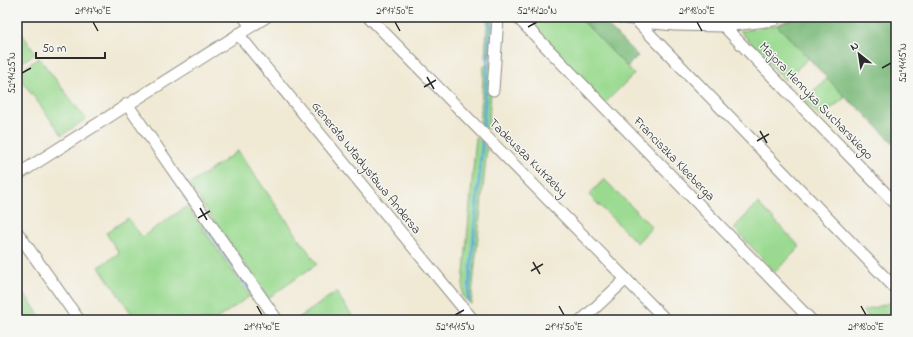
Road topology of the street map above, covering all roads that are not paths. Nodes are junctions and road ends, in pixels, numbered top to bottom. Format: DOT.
graph roads {
  1 [pos="266,17"];
  2 [pos="369,17"];
  3 [pos="498,17"];
  4 [pos="517,17"];
  5 [pos="715,17"];
  6 [pos="629,18"];
  7 [pos="774,20"];
  8 [pos="247,22"];
  9 [pos="724,26"];
  10 [pos="238,34"];
  11 [pos="493,90"];
  12 [pos="127,104"];
  13 [pos="17,175"];
  14 [pos="896,204"];
  15 [pos="17,232"];
  16 [pos="626,279"];
  17 [pos="896,289"];
  18 [pos="463,308"];
  19 [pos="79,320"];
  20 [pos="277,320"];
  21 [pos="462,320"];
  22 [pos="473,320"];
  23 [pos="582,320"];
  24 [pos="666,320"];
  25 [pos="811,320"];
  1 -- 8 [label="street"];
  2 -- 16 [label="street, Tadeusza Kutrzeby"];
  3 -- 11 [label="street"];
  4 -- 25 [label="street, Franciszka Kleeberga"];
  5 -- 9 [label="street, Majora Henryka Sucharskiego"];
  6 -- 9 [label="street"];
  6 -- 17 [label="street"];
  7 -- 9 [label="street"];
  8 -- 10 [label="street"];
  9 -- 14 [label="street, Majora Henryka Sucharskiego"];
  10 -- 12 [label="street"];
  10 -- 18 [label="street, Generała Władysława Andersa"];
  12 -- 13 [label="street"];
  12 -- 20 [label="street"];
  15 -- 19 [label="street"];
  16 -- 23 [label="street"];
  16 -- 24 [label="street, Tadeusza Kutrzeby"];
  18 -- 21 [label="street"];
  18 -- 22 [label="street, Generała Władysława Andersa"];
}
